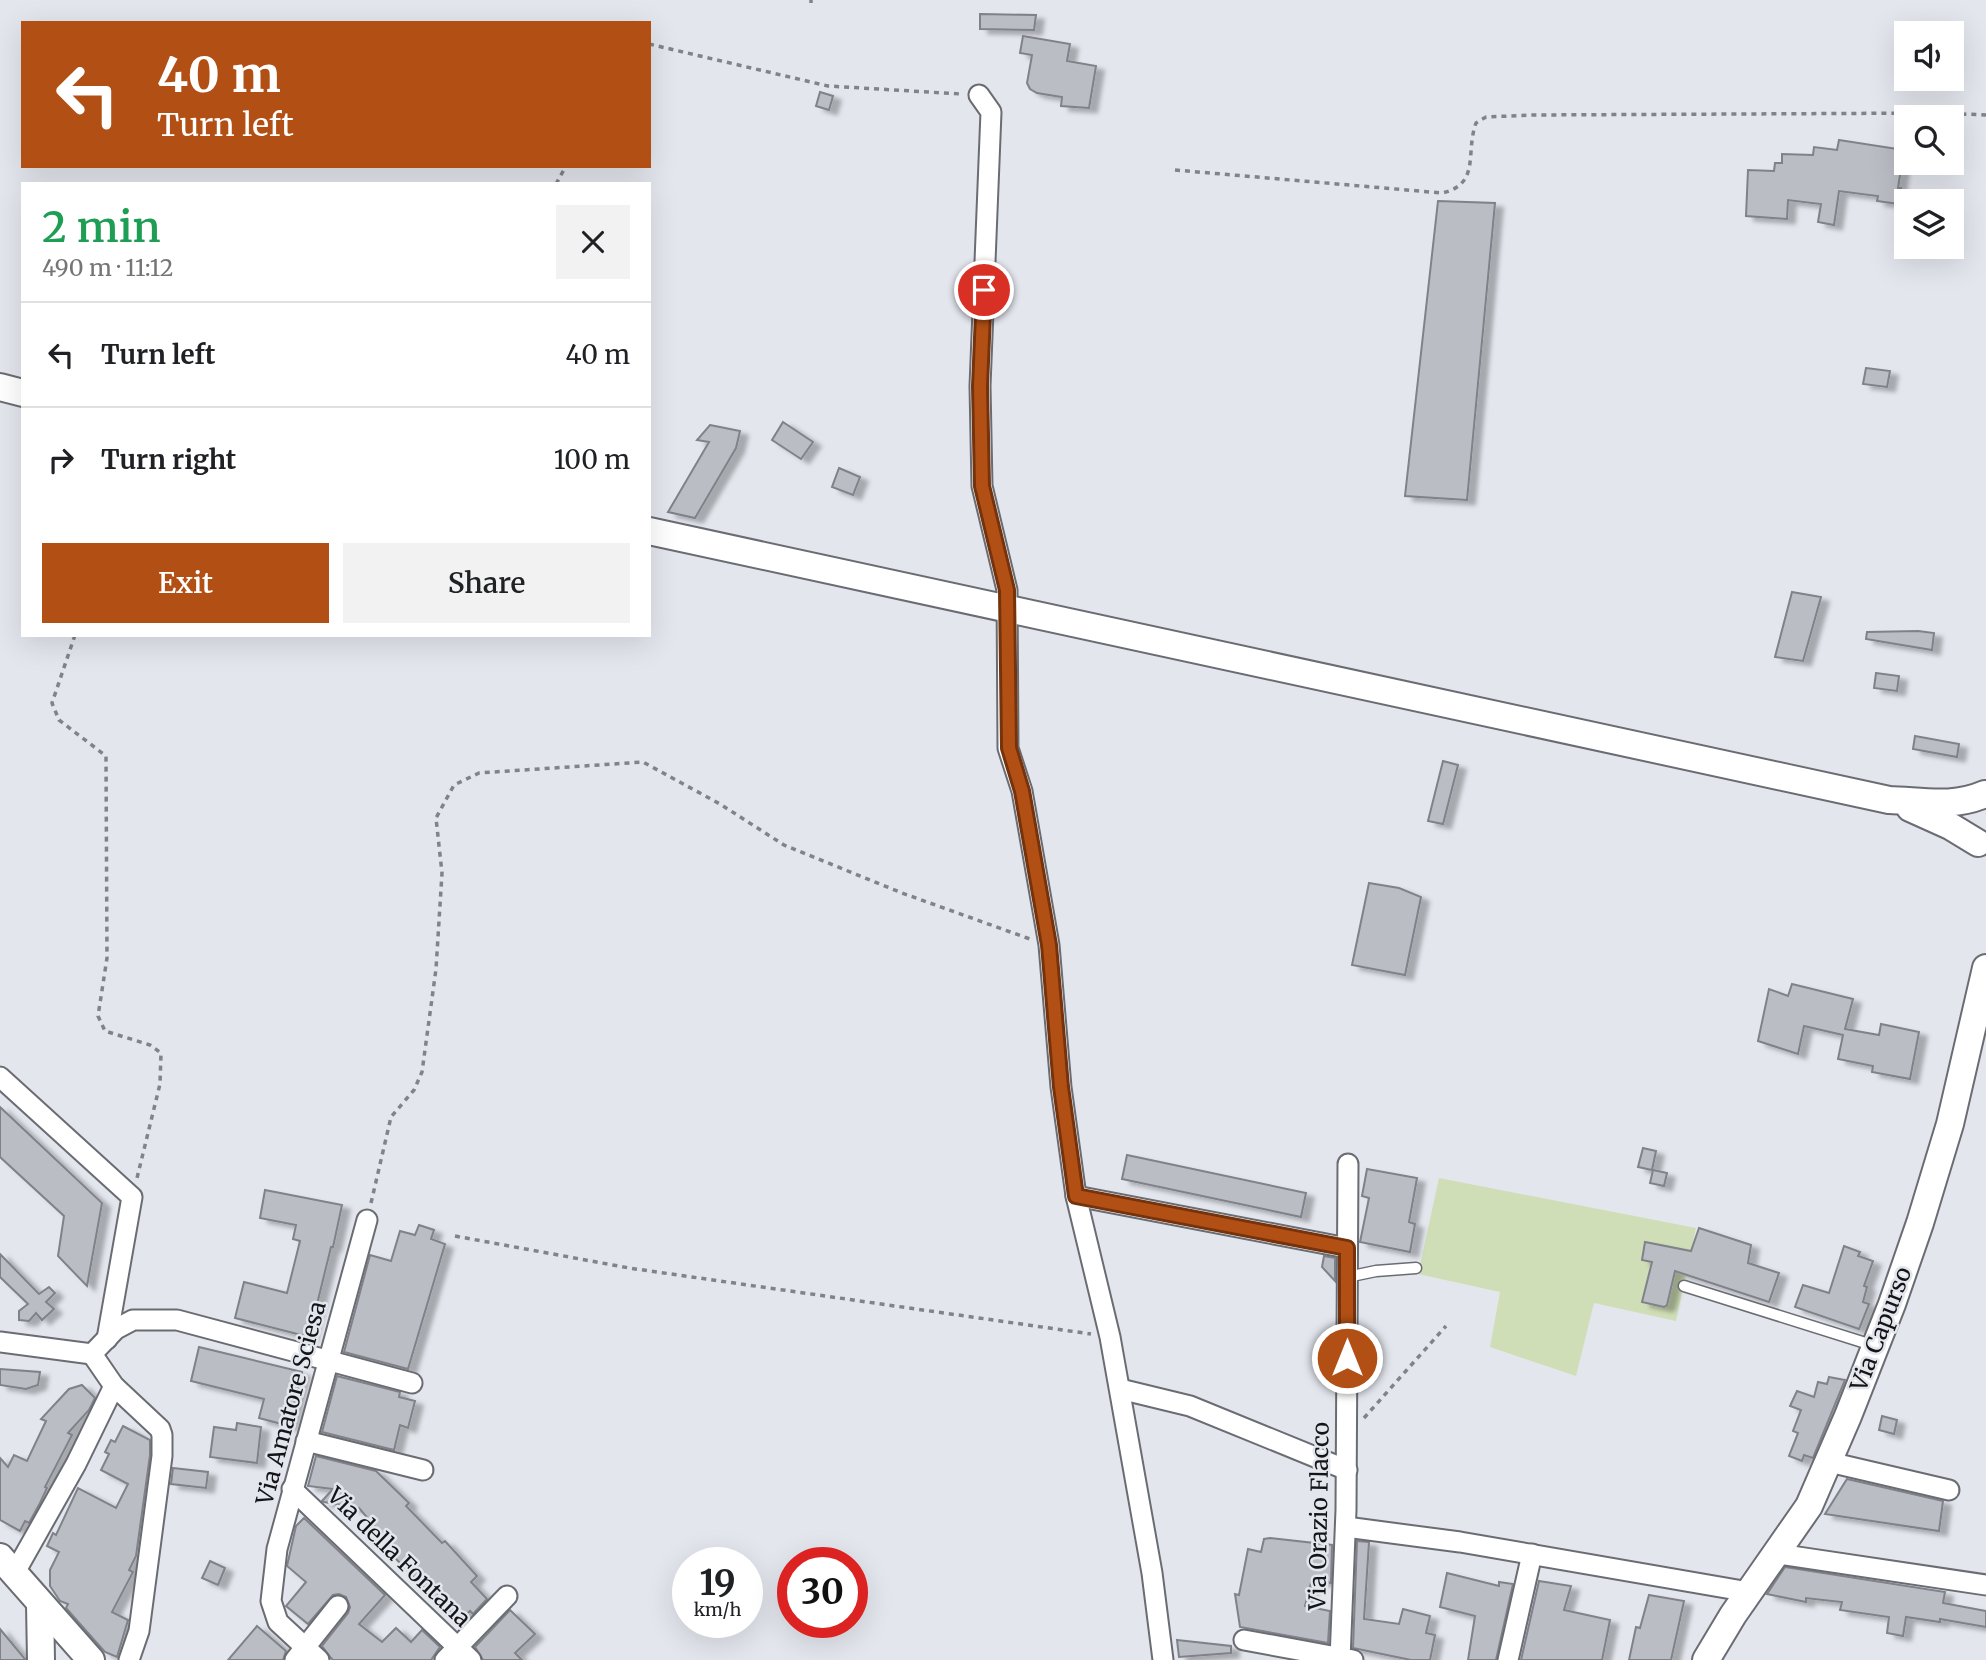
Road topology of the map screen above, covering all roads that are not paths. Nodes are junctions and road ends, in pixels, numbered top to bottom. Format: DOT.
graph roads {
  1 [pos="979,95"];
  2 [pos="0,387"];
  3 [pos="21,392"];
  4 [pos="651,531"];
  5 [pos="1007,609"];
  6 [pos="1986,793"];
  7 [pos="1889,800"];
  8 [pos="1984,853"];
  9 [pos="1986,968"];
  10 [pos="0,1077"];
  11 [pos="1348,1164"];
  12 [pos="1076,1196"];
  13 [pos="367,1220"];
  14 [pos="1347,1248"];
  15 [pos="1416,1268"];
  16 [pos="1347,1277"];
  17 [pos="1684,1286"];
  18 [pos="107,1339"];
  19 [pos="0,1342"];
  20 [pos="1876,1346"];
  21 [pos="92,1354"];
  22 [pos="327,1361"];
  23 [pos="412,1383"];
  24 [pos="114,1386"];
  25 [pos="1120,1388"];
  26 [pos="306,1441"];
  27 [pos="1829,1462"];
  28 [pos="423,1470"];
  29 [pos="1346,1470"];
  30 [pos="292,1489"];
  31 [pos="1949,1490"];
  32 [pos="1346,1527"];
  33 [pos="1778,1554"];
  34 [pos="1532,1555"];
  35 [pos="7,1565"];
  36 [pos="1986,1585"];
  37 [pos="1749,1592"];
  38 [pos="507,1596"];
  39 [pos="40,1604"];
  40 [pos="338,1606"];
  41 [pos="1244,1640"];
  42 [pos="306,1656"];
  43 [pos="458,1656"];
  44 [pos="1344,1659"];
  45 [pos="41,1660"];
  46 [pos="91,1660"];
  47 [pos="129,1660"];
  48 [pos="1163,1660"];
  49 [pos="1508,1660"];
  50 [pos="1706,1660"];
  1 -- 5 [label="street"];
  2 -- 3 [label="main road"];
  4 -- 5 [label="main road"];
  5 -- 7 [label="main road"];
  5 -- 12 [label="street"];
  6 -- 7 [label="main road"];
  6 -- 8 [label="main road"];
  7 -- 8 [label="main road"];
  9 -- 20 [label="main road, Via Capurso"];
  10 -- 18 [label="street"];
  11 -- 14 [label="street, Via Orazio Flacco"];
  12 -- 14 [label="street"];
  12 -- 25 [label="street"];
  13 -- 22 [label="street, Via Amatore Sciesa"];
  14 -- 16 [label="street, Via Orazio Flacco"];
  15 -- 16 [label="lane"];
  16 -- 29 [label="street, Via Orazio Flacco"];
  17 -- 20 [label="lane"];
  18 -- 21 [label="street"];
  18 -- 22 [label="street"];
  19 -- 21 [label="street"];
  20 -- 27 [label="main road, Via Capurso"];
  21 -- 24 [label="street"];
  22 -- 23 [label="street"];
  22 -- 26 [label="street, Via Amatore Sciesa"];
  24 -- 35 [label="street"];
  24 -- 47 [label="street"];
  25 -- 29 [label="street"];
  25 -- 48 [label="street"];
  26 -- 28 [label="street"];
  26 -- 30 [label="street, Via Amatore Sciesa"];
  27 -- 31 [label="street"];
  27 -- 33 [label="main road, Via Capurso"];
  29 -- 32 [label="street, Via Orazio Flacco"];
  30 -- 42 [label="street, Via Amatore Sciesa"];
  30 -- 43 [label="street, Via della Fontana"];
  32 -- 34 [label="street"];
  32 -- 44 [label="street, Via Orazio Flacco"];
  33 -- 36 [label="street"];
  33 -- 37 [label="main road, Via Capurso"];
  34 -- 37 [label="street"];
  34 -- 49 [label="street"];
  35 -- 39 [label="main road"];
  37 -- 50 [label="main road, Via Capurso"];
  38 -- 43 [label="street"];
  39 -- 45 [label="main road"];
  39 -- 46 [label="main road"];
  40 -- 42 [label="street"];
  41 -- 44 [label="street"];
}
